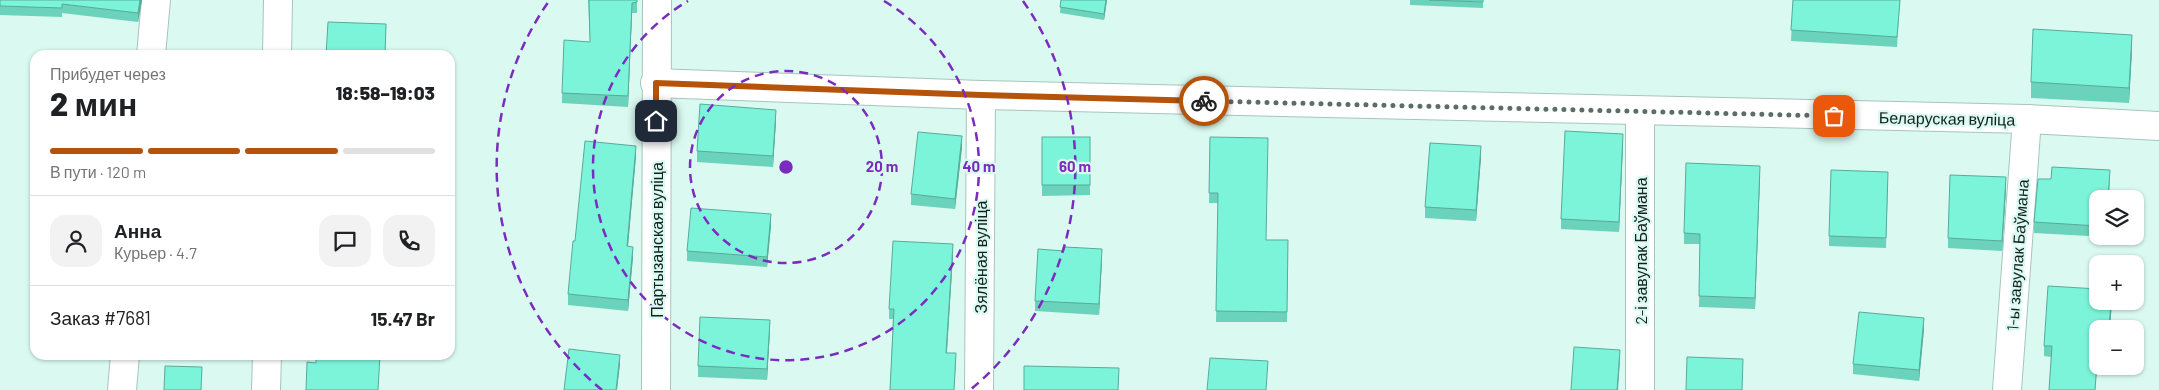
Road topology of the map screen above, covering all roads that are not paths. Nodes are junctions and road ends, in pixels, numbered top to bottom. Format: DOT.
graph roads {
  1 [pos="156,0"];
  2 [pos="278,0"];
  3 [pos="657,0"];
  4 [pos="151,50"];
  5 [pos="277,50"];
  6 [pos="656,83"];
  7 [pos="981,95"];
  8 [pos="1640,112"];
  9 [pos="2028,119"];
  10 [pos="2159,126"];
  11 [pos="125,360"];
  12 [pos="267,360"];
  13 [pos="122,390"];
  14 [pos="266,390"];
  15 [pos="656,390"];
  16 [pos="979,390"];
  17 [pos="1640,390"];
  18 [pos="2007,390"];
  1 -- 4 [label="street"];
  2 -- 5 [label="street"];
  3 -- 6 [label="street, Партызанская вуліца"];
  6 -- 7 [label="street, Беларуская вуліца"];
  6 -- 15 [label="street, Партызанская вуліца"];
  7 -- 8 [label="street, Беларуская вуліца"];
  7 -- 16 [label="street, Зялёная вуліца"];
  8 -- 9 [label="street, Беларуская вуліца"];
  8 -- 17 [label="street, 2-і завулак Баўмана"];
  9 -- 10 [label="street, Беларуская вуліца"];
  9 -- 18 [label="street, 1-ы завулак Баўмана"];
  11 -- 13 [label="street"];
  12 -- 14 [label="street"];
}
